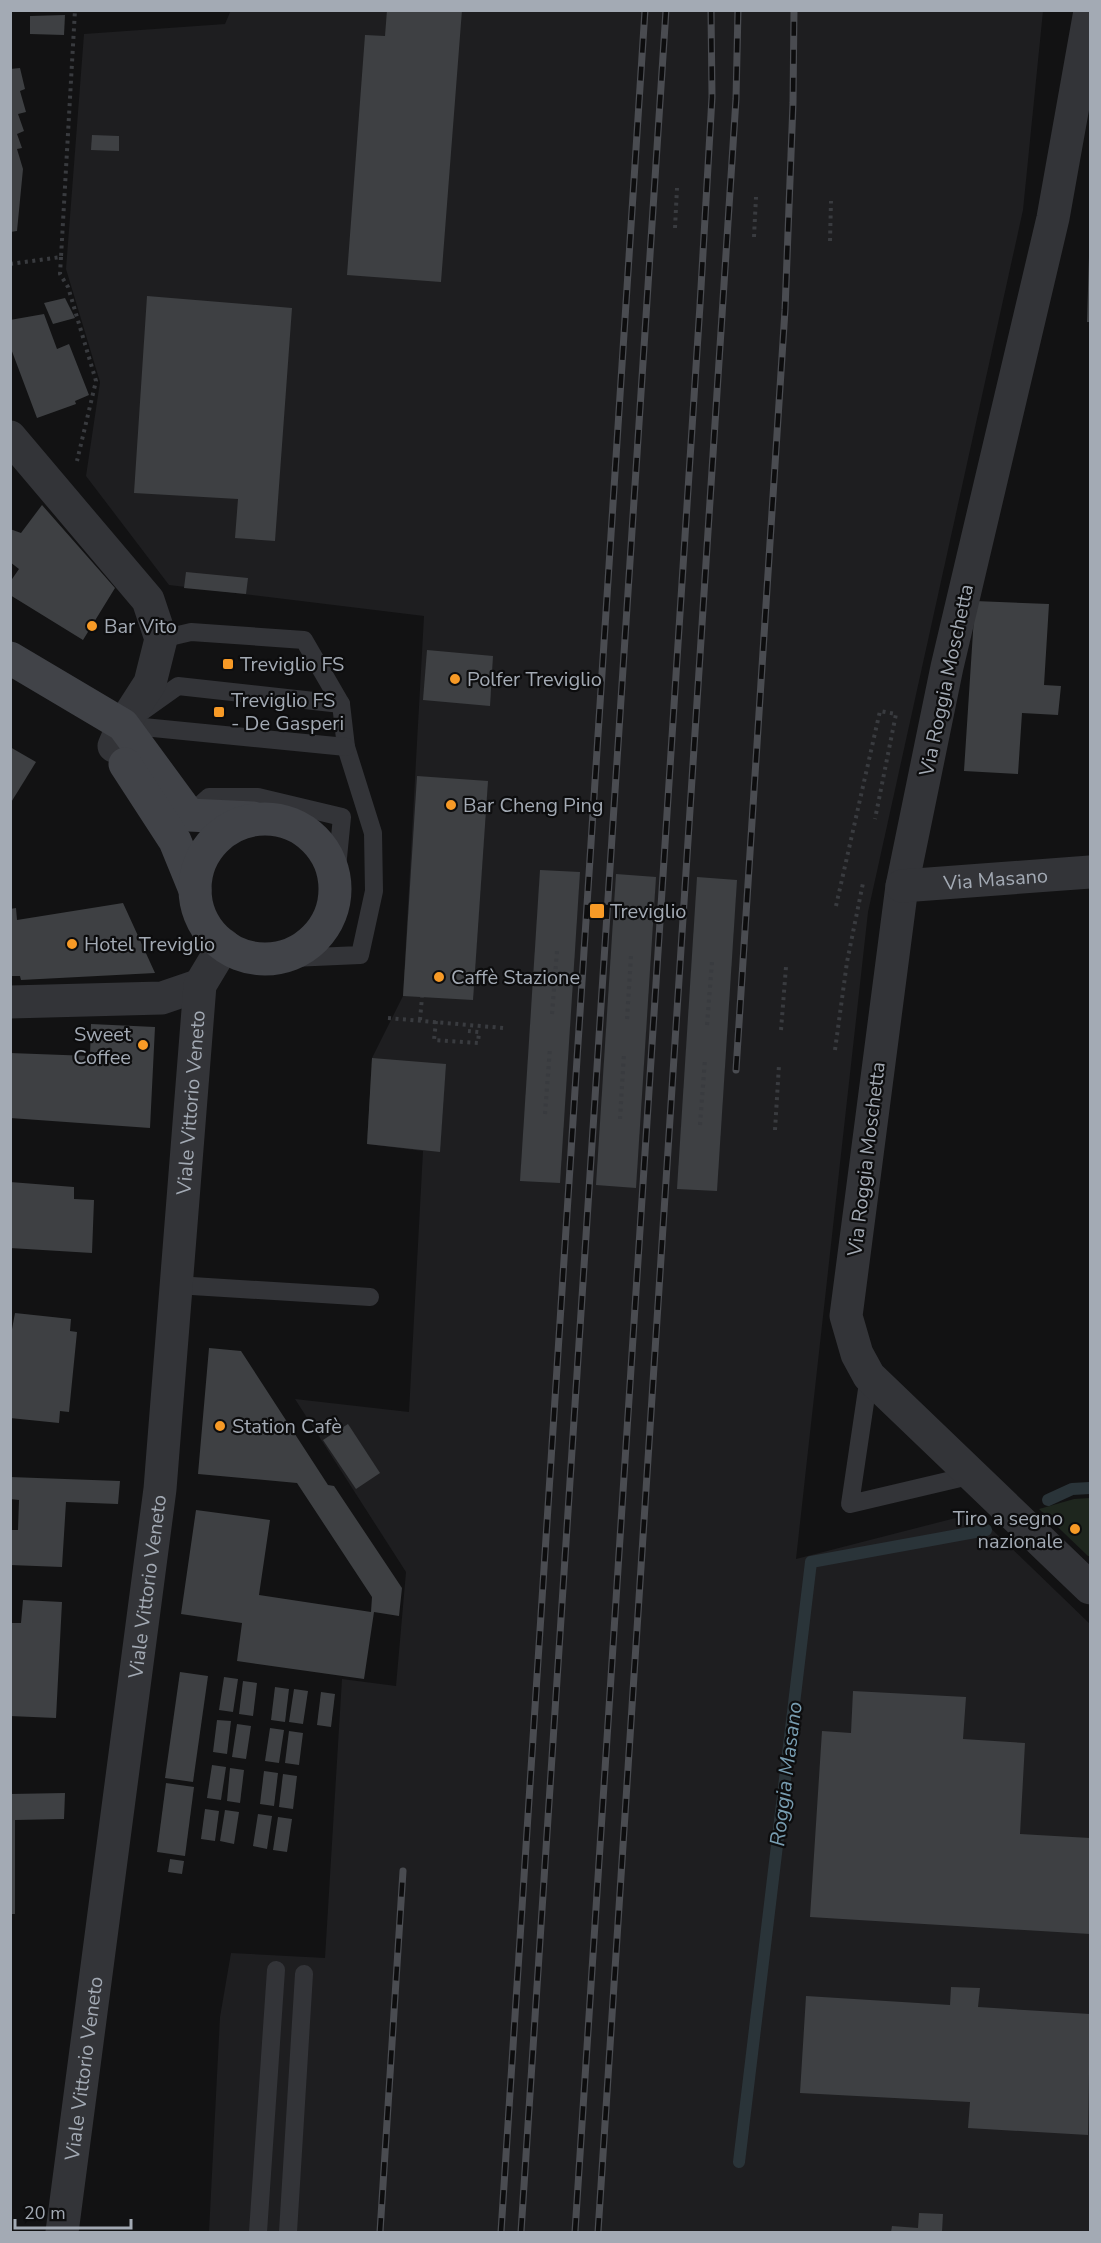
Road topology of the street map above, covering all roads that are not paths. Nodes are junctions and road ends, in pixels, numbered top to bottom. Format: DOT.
graph roads {
  1 [pos="1090,11"];
  2 [pos="10,437"];
  3 [pos="161,639"];
  4 [pos="10,658"];
  5 [pos="341,704"];
  6 [pos="118,736"];
  7 [pos="346,747"];
  8 [pos="189,815"];
  9 [pos="266,819"];
  10 [pos="1090,872"];
  11 [pos="902,886"];
  12 [pos="335,888"];
  13 [pos="195,891"];
  14 [pos="224,945"];
  15 [pos="269,959"];
  16 [pos="200,985"];
  17 [pos="10,1002"];
  18 [pos="176,1285"];
  19 [pos="370,1297"];
  20 [pos="863,1365"];
  21 [pos="973,1474"];
  22 [pos="1090,1588"];
  23 [pos="276,1970"];
  24 [pos="304,1974"];
  25 [pos="62,2232"];
  26 [pos="258,2232"];
  27 [pos="288,2232"];
  1 -- 11 [label="street, Via Roggia Moschetta"];
  2 -- 3 [label="street"];
  3 -- 5 [label="lane"];
  3 -- 6 [label="street"];
  4 -- 6 [label="street"];
  5 -- 6 [label="lane"];
  5 -- 7 [label="lane"];
  6 -- 7 [label="lane"];
  6 -- 8 [label="street"];
  6 -- 13 [label="street"];
  7 -- 15 [label="lane"];
  8 -- 9 [label="street"];
  8 -- 12 [label="lane"];
  9 -- 12 [label="street"];
  9 -- 13 [label="street"];
  10 -- 11 [label="street, Via Masano"];
  11 -- 20 [label="street, Via Roggia Moschetta"];
  12 -- 15 [label="street"];
  13 -- 14 [label="street"];
  14 -- 15 [label="street"];
  14 -- 16 [label="street, Viale Vittorio Veneto"];
  16 -- 17 [label="street"];
  16 -- 18 [label="street, Viale Vittorio Veneto"];
  18 -- 19 [label="lane"];
  18 -- 25 [label="street, Viale Vittorio Veneto"];
  20 -- 21 [label="street"];
  20 -- 21 [label="lane"];
  21 -- 22 [label="street"];
  23 -- 26 [label="lane"];
  24 -- 27 [label="lane"];
}
